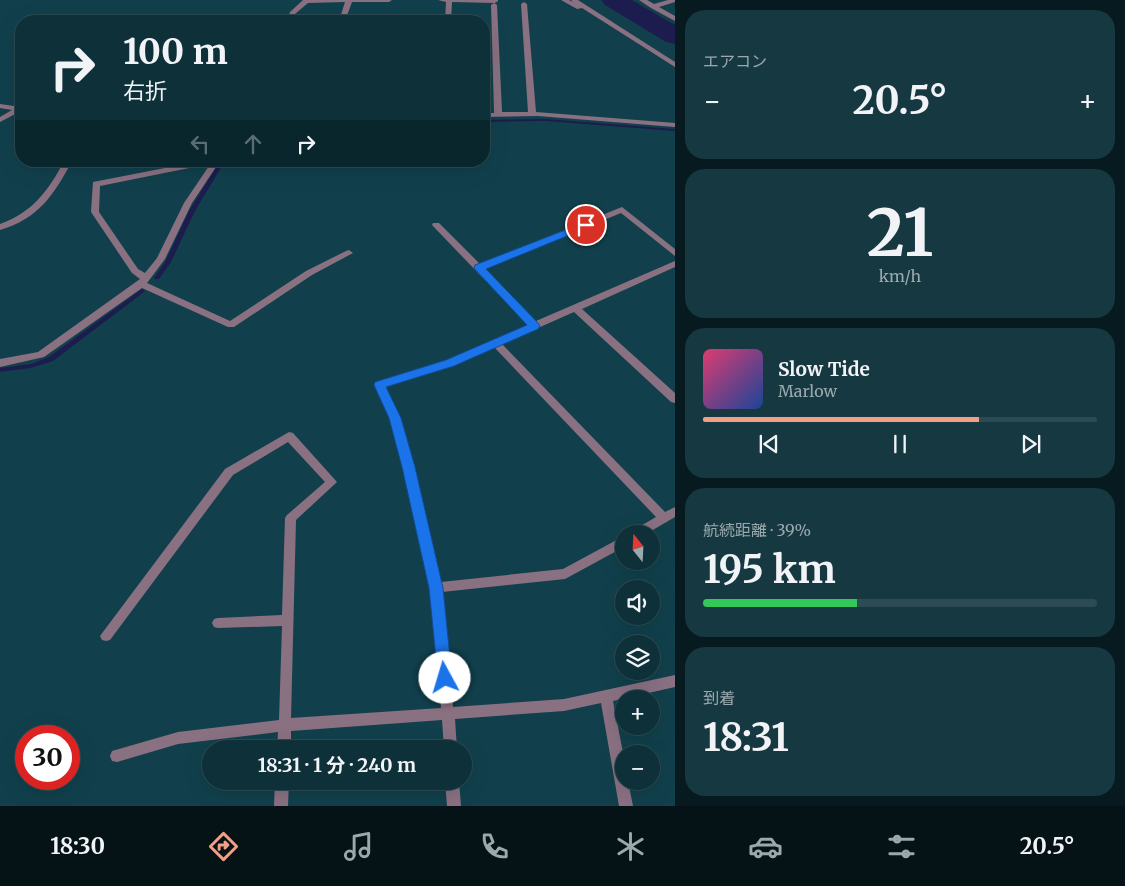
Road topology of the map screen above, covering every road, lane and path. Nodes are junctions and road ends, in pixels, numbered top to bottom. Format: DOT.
graph roads {
  1 [pos="389,0"];
  2 [pos="441,0"];
  3 [pos="449,0"];
  4 [pos="564,0"];
  5 [pos="574,0"];
  6 [pos="642,0"];
  7 [pos="675,0"];
  8 [pos="349,1"];
  9 [pos="495,3"];
  10 [pos="524,4"];
  11 [pos="653,7"];
  12 [pos="592,11"];
  13 [pos="291,15"];
  14 [pos="344,15"];
  15 [pos="448,15"];
  16 [pos="675,19"];
  17 [pos="675,65"];
  18 [pos="0,106"];
  19 [pos="15,108"];
  20 [pos="15,112"];
  21 [pos="498,114"];
  22 [pos="532,114"];
  23 [pos="490,115"];
  24 [pos="0,120"];
  25 [pos="675,125"];
  26 [pos="65,167"];
  27 [pos="183,167"];
  28 [pos="212,167"];
  29 [pos="436,225"];
  30 [pos="0,226"];
  31 [pos="350,253"];
  32 [pos="675,253"];
  33 [pos="675,264"];
  34 [pos="479,268"];
  35 [pos="144,281"];
  36 [pos="575,308"];
  37 [pos="534,326"];
  38 [pos="496,343"];
  39 [pos="0,362"];
  40 [pos="675,399"];
  41 [pos="675,512"];
  42 [pos="664,518"];
  43 [pos="652,525"];
  44 [pos="615,546"];
  45 [pos="436,588"];
  46 [pos="288,620"];
  47 [pos="218,623"];
  48 [pos="106,636"];
  49 [pos="675,680"];
  50 [pos="606,696"];
  51 [pos="448,713"];
  52 [pos="285,725"];
  53 [pos="284,740"];
  54 [pos="450,740"];
  55 [pos="118,756"];
  56 [pos="282,790"];
  57 [pos="453,790"];
  58 [pos="281,806"];
  59 [pos="454,806"];
  60 [pos="626,806"];
  1 -- 8 [label="street"];
  2 -- 3 [label="street"];
  3 -- 9 [label="street"];
  3 -- 15 [label="street"];
  4 -- 12 [label="street"];
  5 -- 12 [label="street"];
  6 -- 11 [label="street"];
  7 -- 11 [label="street"];
  8 -- 13 [label="street"];
  8 -- 14 [label="street"];
  9 -- 21 [label="street"];
  10 -- 22 [label="street"];
  11 -- 16 [label="street"];
  12 -- 17 [label="street"];
  18 -- 19 [label="street"];
  20 -- 24 [label="street"];
  21 -- 22 [label="street"];
  21 -- 23 [label="street"];
  22 -- 25 [label="street"];
  26 -- 30 [label="street"];
  27 -- 35 [label="street"];
  28 -- 35 [label="street"];
  29 -- 34 [label="street"];
  31 -- 35 [label="street"];
  32 -- 34 [label="street"];
  33 -- 36 [label="street"];
  34 -- 37 [label="street"];
  35 -- 39 [label="street"];
  36 -- 37 [label="street"];
  36 -- 40 [label="street"];
  37 -- 38 [label="street"];
  38 -- 42 [label="street"];
  38 -- 45 [label="street"];
  41 -- 42 [label="street"];
  42 -- 43 [label="street"];
  44 -- 45 [label="street"];
  45 -- 51 [label="street"];
  46 -- 47 [label="street"];
  46 -- 48 [label="street"];
  46 -- 52 [label="street"];
  49 -- 50 [label="street"];
  50 -- 51 [label="street"];
  50 -- 60 [label="street"];
  51 -- 52 [label="street"];
  51 -- 54 [label="street"];
  52 -- 53 [label="street"];
  52 -- 55 [label="street"];
  56 -- 58 [label="street"];
  57 -- 59 [label="street"];
}
